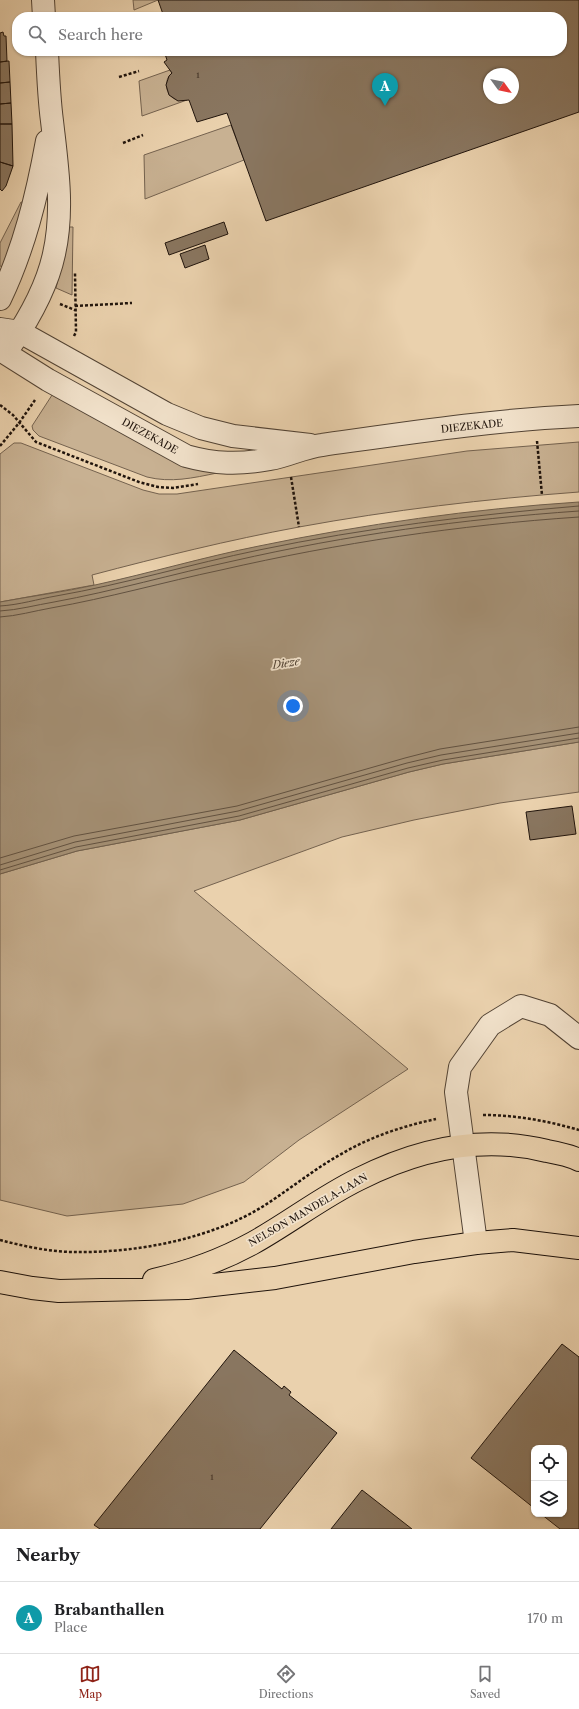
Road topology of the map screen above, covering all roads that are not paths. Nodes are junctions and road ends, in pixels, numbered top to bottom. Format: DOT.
graph roads {
  1 [pos="43,0"];
  2 [pos="44,12"];
  3 [pos="47,56"];
  4 [pos="52,119"];
  5 [pos="0,299"];
  6 [pos="10,331"];
  7 [pos="2,354"];
  8 [pos="579,416"];
  9 [pos="317,446"];
  10 [pos="579,1038"];
  11 [pos="463,1145"];
  12 [pos="579,1160"];
  13 [pos="476,1243"];
  14 [pos="579,1248"];
  15 [pos="0,1282"];
  16 [pos="110,1291"];
  1 -- 2 [label="street"];
  3 -- 4 [label="street"];
  4 -- 5 [label="street"];
  4 -- 6 [label="street"];
  6 -- 7 [label="street"];
  6 -- 9 [label="street, DIEZEKADE"];
  7 -- 9 [label="street, DIEZEKADE"];
  8 -- 9 [label="street, DIEZEKADE"];
  10 -- 11 [label="street"];
  11 -- 12 [label="main road, NELSON MANDELA-LAAN"];
  11 -- 13 [label="street"];
  11 -- 16 [label="main road, NELSON MANDELA-LAAN"];
  13 -- 14 [label="main road, NELSON MANDELA-LAAN"];
  13 -- 16 [label="main road, NELSON MANDELA-LAAN"];
  15 -- 16 [label="main road, NELSON MANDELA-LAAN"];
}
